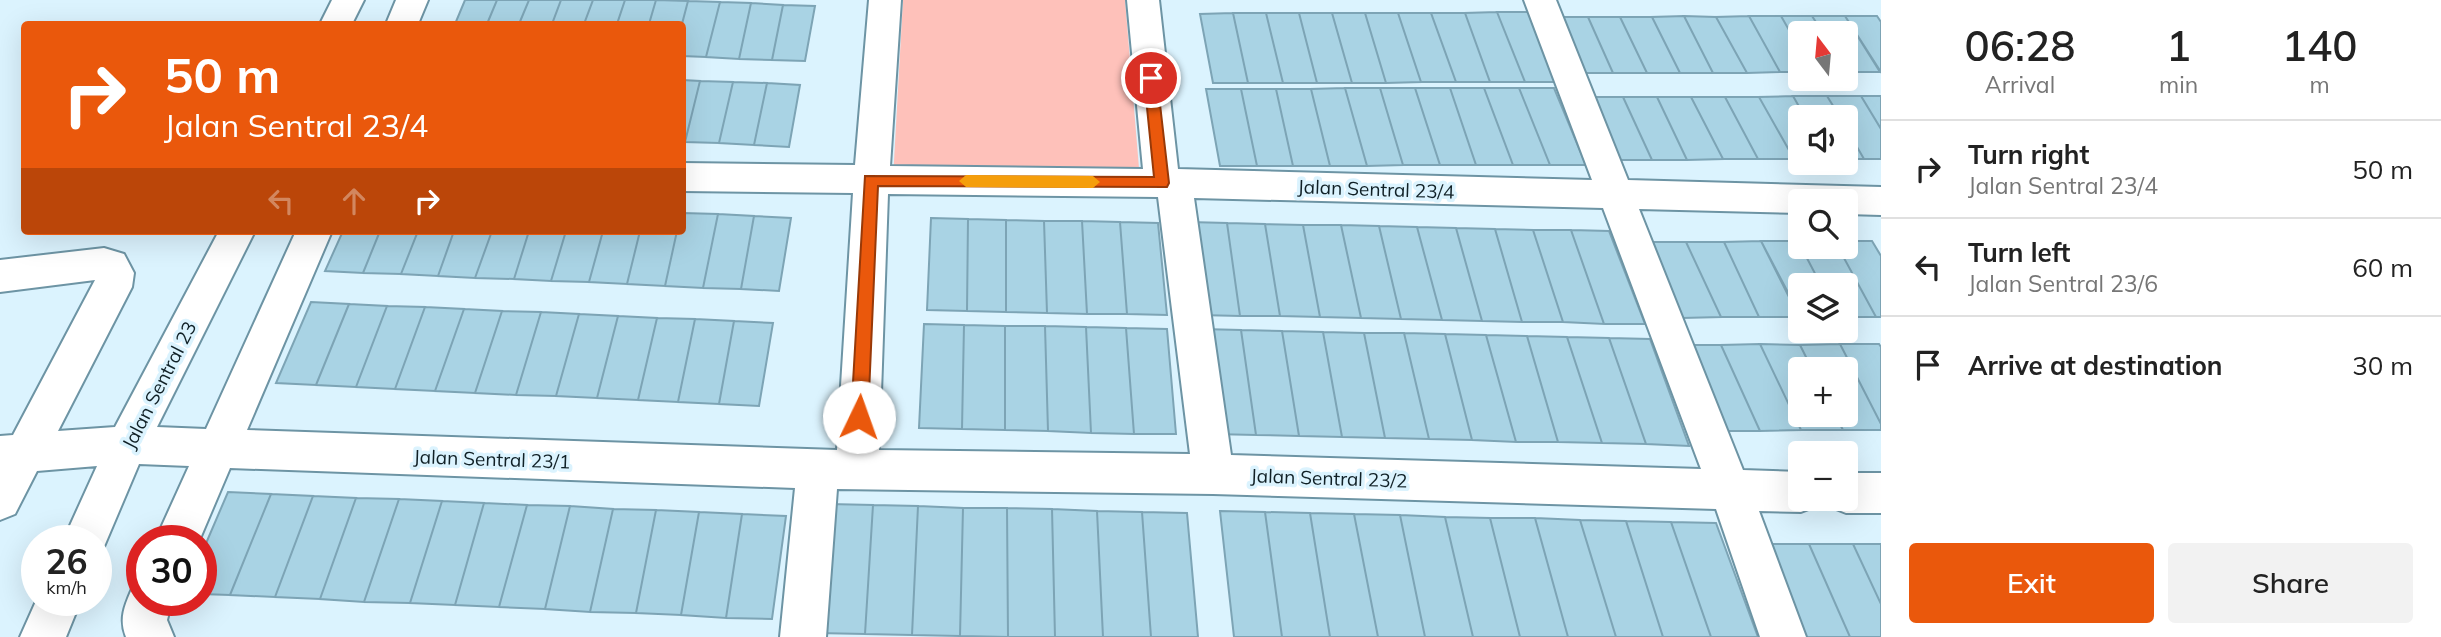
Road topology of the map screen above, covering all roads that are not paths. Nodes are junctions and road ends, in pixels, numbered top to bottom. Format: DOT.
graph roads {
  1 [pos="348,0"];
  2 [pos="412,0"];
  3 [pos="885,0"];
  4 [pos="1143,0"];
  5 [pos="1540,0"];
  6 [pos="338,21"];
  7 [pos="403,21"];
  8 [pos="686,177"];
  9 [pos="871,180"];
  10 [pos="1168,183"];
  11 [pos="1615,196"];
  12 [pos="1881,201"];
  13 [pos="235,235"];
  14 [pos="312,235"];
  15 [pos="0,276"];
  16 [pos="127,445"];
  17 [pos="218,450"];
  18 [pos="11,454"];
  19 [pos="837,470"];
  20 [pos="1213,474"];
  21 [pos="1730,490"];
  22 [pos="1788,492"];
  23 [pos="1858,492"];
  24 [pos="1881,493"];
  25 [pos="0,500"];
  26 [pos="92,525"];
  27 [pos="184,525"];
  28 [pos="52,616"];
  29 [pos="146,616"];
  30 [pos="43,637"];
  31 [pos="151,637"];
  32 [pos="803,637"];
  33 [pos="1783,637"];
  1 -- 6 [label="street"];
  2 -- 7 [label="street"];
  3 -- 9 [label="street"];
  4 -- 10 [label="street"];
  5 -- 11 [label="street"];
  8 -- 9 [label="street, Jalan Sentral 23/4"];
  9 -- 10 [label="street, Jalan Sentral 23/4"];
  9 -- 19 [label="street"];
  10 -- 11 [label="street, Jalan Sentral 23/4"];
  10 -- 20 [label="street"];
  11 -- 12 [label="street, Jalan Sentral 23/4"];
  11 -- 21 [label="street"];
  13 -- 16 [label="street, Jalan Sentral 23"];
  14 -- 17 [label="street"];
  15 -- 18 [label="street"];
  16 -- 17 [label="street, Jalan Sentral 23/1"];
  16 -- 18 [label="street, Jalan Sentral 23/1"];
  16 -- 26 [label="street, Jalan Sentral 23"];
  17 -- 19 [label="street, Jalan Sentral 23/1"];
  17 -- 27 [label="street"];
  18 -- 25 [label="street"];
  19 -- 20 [label="street, Jalan Sentral 23/2"];
  19 -- 32 [label="street"];
  20 -- 21 [label="street, Jalan Sentral 23/2"];
  21 -- 22 [label="street, Jalan Sentral 23/2"];
  21 -- 33 [label="street"];
  23 -- 24 [label="street"];
  28 -- 30 [label="street"];
  29 -- 31 [label="street"];
}
